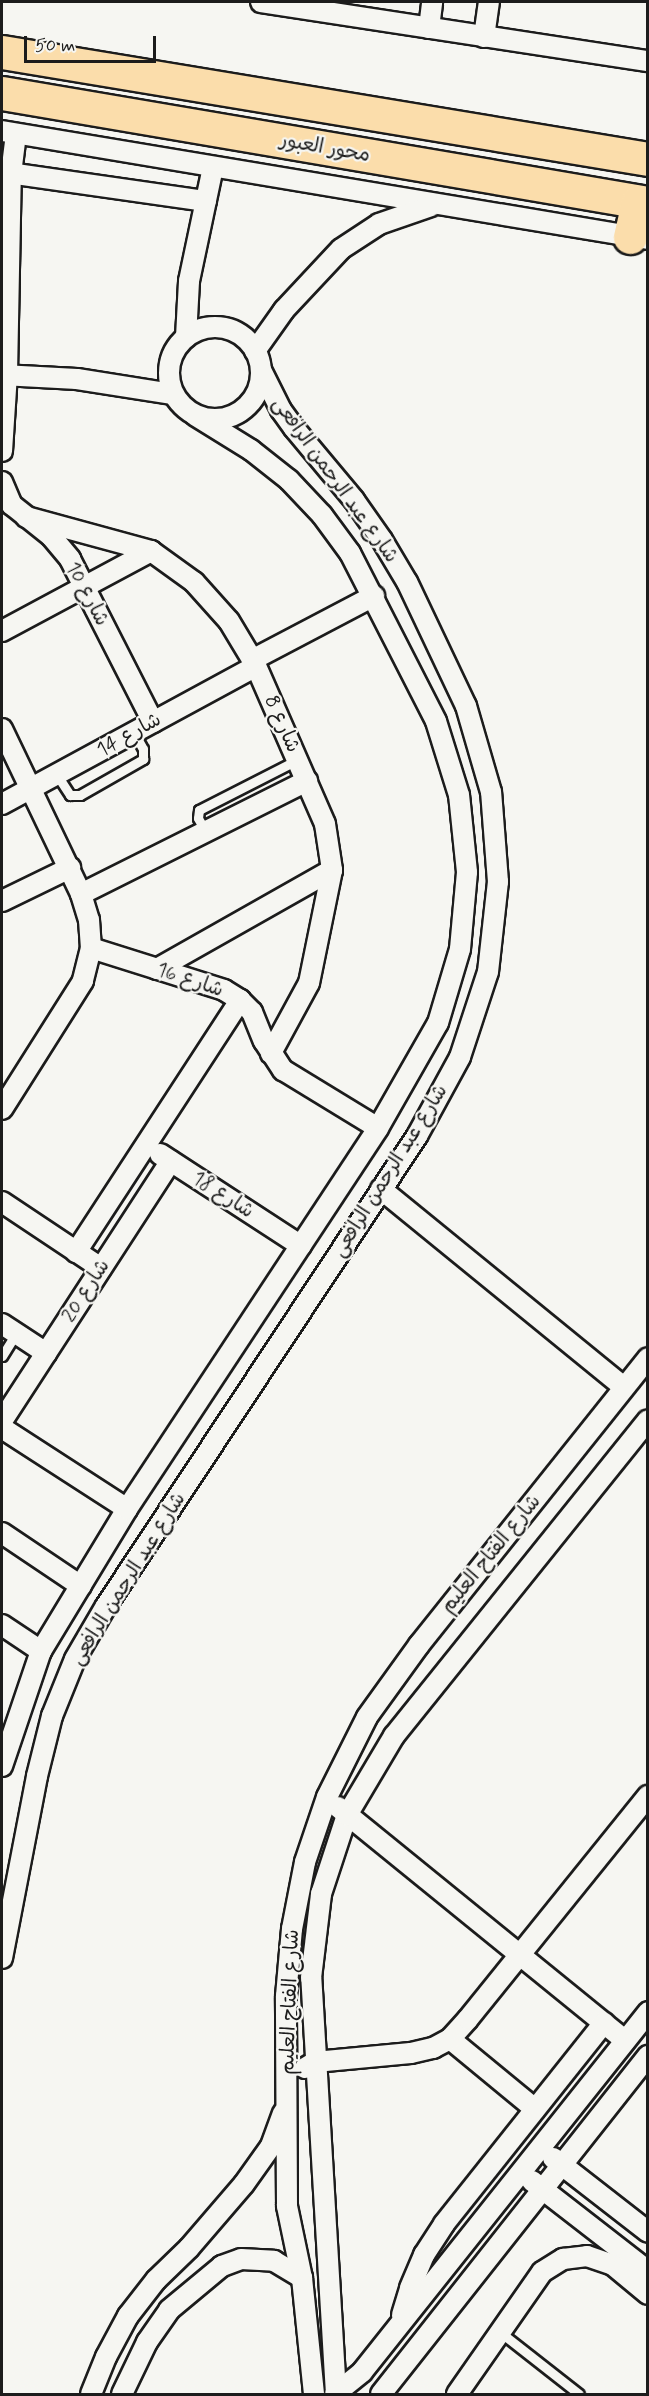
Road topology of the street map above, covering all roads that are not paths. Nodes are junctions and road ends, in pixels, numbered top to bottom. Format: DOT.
graph roads {
  1 [pos="261,2"];
  2 [pos="432,2"];
  3 [pos="489,2"];
  4 [pos="429,28"];
  5 [pos="484,37"];
  6 [pos="2,52"];
  7 [pos="648,62"];
  8 [pos="2,93"];
  9 [pos="9,133"];
  10 [pos="648,159"];
  11 [pos="213,167"];
  12 [pos="6,173"];
  13 [pos="206,201"];
  14 [pos="643,202"];
  15 [pos="434,206"];
  16 [pos="639,238"];
  17 [pos="186,337"];
  18 [pos="258,360"];
  19 [pos="4,374"];
  20 [pos="173,394"];
  21 [pos="196,416"];
  22 [pos="2,451"];
  23 [pos="2,482"];
  24 [pos="26,517"];
  25 [pos="151,551"];
  26 [pos="85,587"];
  27 [pos="374,596"];
  28 [pos="2,631"];
  29 [pos="254,663"];
  30 [pos="153,722"];
  31 [pos="2,729"];
  32 [pos="134,732"];
  33 [pos="297,760"];
  34 [pos="57,775"];
  35 [pos="307,781"];
  36 [pos="31,789"];
  37 [pos="2,804"];
  38 [pos="206,832"];
  39 [pos="69,868"];
  40 [pos="332,870"];
  41 [pos="81,894"];
  42 [pos="2,901"];
  43 [pos="91,948"];
  44 [pos="157,969"];
  45 [pos="240,1000"];
  46 [pos="271,1053"];
  47 [pos="2,1109"];
  48 [pos="378,1128"];
  49 [pos="146,1145"];
  50 [pos="171,1161"];
  51 [pos="381,1189"];
  52 [pos="2,1202"];
  53 [pos="301,1246"];
  54 [pos="76,1252"];
  55 [pos="101,1268"];
  56 [pos="9,1329"];
  57 [pos="46,1353"];
  58 [pos="2,1356"];
  59 [pos="644,1369"];
  60 [pos="624,1387"];
  61 [pos="2,1421"];
  62 [pos="646,1424"];
  63 [pos="2,1428"];
  64 [pos="127,1509"];
  65 [pos="2,1533"];
  66 [pos="91,1568"];
  67 [pos="120,1585"];
  68 [pos="81,1586"];
  69 [pos="2,1625"];
  70 [pos="41,1651"];
  71 [pos="2,1766"];
  72 [pos="648,1796"];
  73 [pos="327,1797"];
  74 [pos="347,1815"];
  75 [pos="520,1955"];
  76 [pos="2,1958"];
  77 [pos="648,2012"];
  78 [pos="604,2023"];
  79 [pos="450,2038"];
  80 [pos="625,2040"];
  81 [pos="648,2056"];
  82 [pos="315,2062"];
  83 [pos="287,2079"];
  84 [pos="288,2099"];
  85 [pos="535,2109"];
  86 [pos="518,2130"];
  87 [pos="540,2147"];
  88 [pos="561,2164"];
  89 [pos="520,2172"];
  90 [pos="542,2189"];
  91 [pos="648,2232"];
  92 [pos="648,2271"];
  93 [pos="302,2278"];
  94 [pos="648,2294"];
  95 [pos="400,2323"];
  96 [pos="500,2332"];
  97 [pos="92,2394"];
  98 [pos="122,2394"];
  99 [pos="314,2394"];
  100 [pos="336,2394"];
  101 [pos="381,2394"];
  102 [pos="457,2394"];
  103 [pos="579,2394"];
  1 -- 4 [label="street"];
  2 -- 4 [label="street"];
  3 -- 5 [label="street"];
  4 -- 5 [label="street"];
  5 -- 7 [label="street"];
  6 -- 10 [label="highway"];
  8 -- 14 [label="highway, محور العبور"];
  9 -- 11 [label="street"];
  9 -- 12 [label="street"];
  11 -- 13 [label="street"];
  11 -- 15 [label="street"];
  12 -- 13 [label="street"];
  12 -- 19 [label="street"];
  13 -- 17 [label="street"];
  14 -- 16 [label="highway"];
  15 -- 16 [label="street"];
  15 -- 18 [label="street"];
  17 -- 18 [label="street"];
  17 -- 20 [label="street"];
  18 -- 21 [label="street"];
  18 -- 51 [label="street, شارع عبد الرحمن الرافعى"];
  19 -- 20 [label="street"];
  19 -- 22 [label="street"];
  20 -- 21 [label="street"];
  21 -- 27 [label="street, شارع عبد الرحمن الرافعى"];
  23 -- 24 [label="street, شارع 10"];
  24 -- 25 [label="street, شارع 8"];
  24 -- 26 [label="street, شارع 10"];
  25 -- 26 [label="street"];
  25 -- 29 [label="street, شارع 8"];
  26 -- 28 [label="street"];
  26 -- 30 [label="street, شارع 10"];
  27 -- 29 [label="street, شارع 14"];
  27 -- 48 [label="street, شارع عبد الرحمن الرافعى"];
  29 -- 30 [label="street, شارع 14"];
  29 -- 33 [label="street, شارع 8"];
  30 -- 32 [label="street, شارع 14"];
  31 -- 36 [label="street"];
  32 -- 34 [label="street, شارع 14"];
  32 -- 34 [label="lane"];
  33 -- 35 [label="street, شارع 8"];
  33 -- 38 [label="lane"];
  34 -- 36 [label="street, شارع 14"];
  35 -- 38 [label="street"];
  35 -- 40 [label="street, شارع 8"];
  36 -- 37 [label="street, شارع 14"];
  36 -- 39 [label="street"];
  38 -- 41 [label="street"];
  39 -- 41 [label="street"];
  39 -- 42 [label="street"];
  40 -- 44 [label="street"];
  40 -- 46 [label="street, شارع 8"];
  41 -- 43 [label="street"];
  43 -- 44 [label="street, شارع 16"];
  43 -- 47 [label="street"];
  44 -- 45 [label="street, شارع 16"];
  45 -- 46 [label="street, شارع 16"];
  45 -- 49 [label="street, شارع 20"];
  46 -- 48 [label="street, شارع 16"];
  48 -- 53 [label="street, شارع عبد الرحمن الرافعى"];
  49 -- 50 [label="street, شارع 18"];
  49 -- 54 [label="street, شارع 20"];
  50 -- 53 [label="street, شارع 18"];
  50 -- 55 [label="street, شارع 20"];
  51 -- 60 [label="street"];
  51 -- 67 [label="street, شارع عبد الرحمن الرافعى"];
  52 -- 54 [label="street"];
  53 -- 64 [label="street, شارع عبد الرحمن الرافعى"];
  54 -- 55 [label="street"];
  55 -- 57 [label="street, شارع 20"];
  56 -- 57 [label="street"];
  56 -- 58 [label="lane"];
  57 -- 61 [label="street, شارع 20"];
  59 -- 60 [label="street, شارع الفتاح العليم"];
  60 -- 73 [label="street, شارع الفتاح العليم"];
  62 -- 74 [label="street, شارع الفتاح العليم"];
  63 -- 64 [label="street"];
  64 -- 66 [label="street, شارع عبد الرحمن الرافعى"];
  65 -- 68 [label="street"];
  66 -- 67 [label="street"];
  66 -- 68 [label="street, شارع عبد الرحمن الرافعى"];
  67 -- 76 [label="street, شارع عبد الرحمن الرافعى"];
  68 -- 70 [label="street, شارع عبد الرحمن الرافعى"];
  69 -- 70 [label="street"];
  70 -- 71 [label="street, شارع عبد الرحمن الرافعى"];
  72 -- 75 [label="street"];
  73 -- 74 [label="street"];
  73 -- 83 [label="street, شارع الفتاح العليم"];
  74 -- 75 [label="street"];
  74 -- 82 [label="street, شارع الفتاح العليم"];
  75 -- 78 [label="street"];
  75 -- 79 [label="street"];
  77 -- 80 [label="street"];
  78 -- 80 [label="street"];
  78 -- 85 [label="street"];
  79 -- 82 [label="street"];
  79 -- 85 [label="street"];
  80 -- 87 [label="street"];
  81 -- 88 [label="street"];
  82 -- 83 [label="street"];
  82 -- 100 [label="street, شارع الفتاح العليم"];
  83 -- 84 [label="street, شارع الفتاح العليم"];
  84 -- 93 [label="street, شارع الفتاح العليم"];
  84 -- 97 [label="street"];
  85 -- 86 [label="street"];
  86 -- 87 [label="street"];
  86 -- 95 [label="street"];
  87 -- 88 [label="street"];
  87 -- 89 [label="street"];
  88 -- 90 [label="street"];
  88 -- 91 [label="street"];
  89 -- 90 [label="street"];
  89 -- 95 [label="street"];
  90 -- 92 [label="street"];
  90 -- 101 [label="street"];
  93 -- 98 [label="street"];
  93 -- 99 [label="street, شارع الفتاح العليم"];
  94 -- 96 [label="street"];
  95 -- 100 [label="street"];
  96 -- 102 [label="street"];
  96 -- 103 [label="lane"];
}
